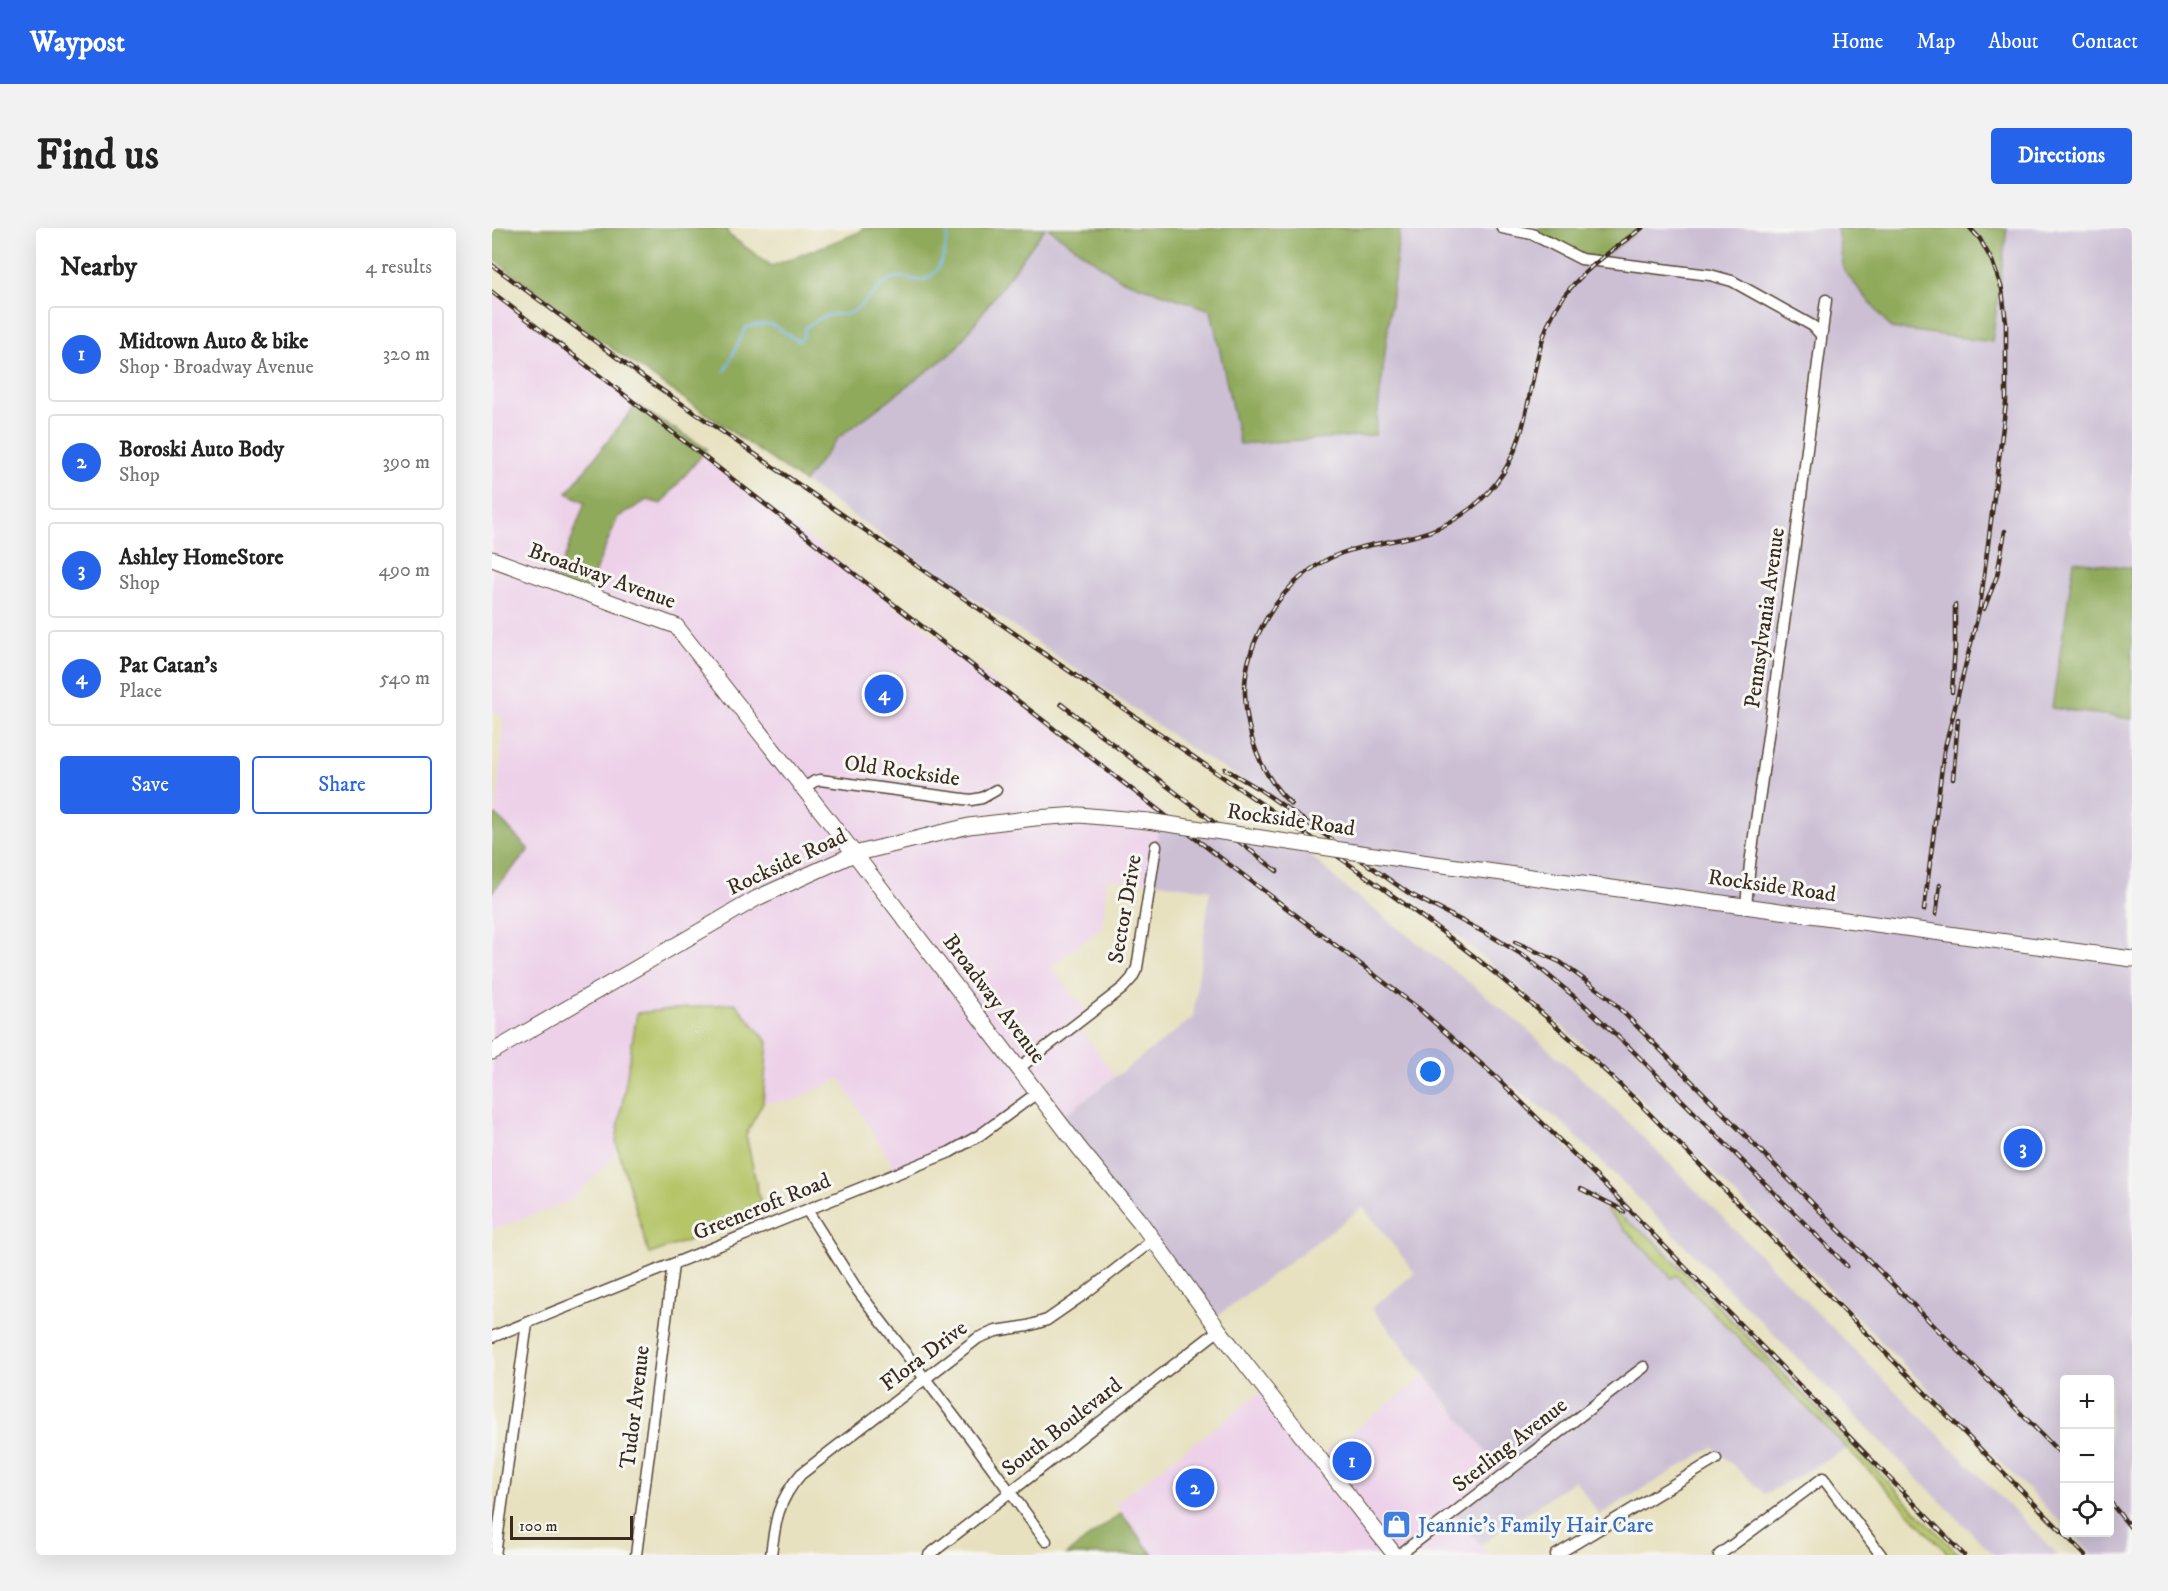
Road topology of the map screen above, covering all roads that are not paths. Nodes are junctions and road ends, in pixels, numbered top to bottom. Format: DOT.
graph roads {
  1 [pos="1502,228"];
  2 [pos="1826,300"];
  3 [pos="1821,335"];
  4 [pos="492,559"];
  5 [pos="804,788"];
  6 [pos="996,790"];
  7 [pos="1156,846"];
  8 [pos="854,854"];
  9 [pos="1746,906"];
  10 [pos="2132,959"];
  11 [pos="492,1052"];
  12 [pos="1019,1068"];
  13 [pos="1037,1093"];
  14 [pos="807,1210"];
  15 [pos="1153,1240"];
  16 [pos="673,1265"];
  17 [pos="527,1323"];
  18 [pos="1219,1330"];
  19 [pos="492,1337"];
  20 [pos="1644,1366"];
  21 [pos="925,1379"];
  22 [pos="1716,1459"];
  23 [pos="1011,1492"];
  24 [pos="1046,1541"];
  25 [pos="495,1555"];
  26 [pos="636,1555"];
  27 [pos="771,1555"];
  28 [pos="929,1555"];
  29 [pos="1397,1555"];
  30 [pos="1556,1555"];
  31 [pos="1719,1555"];
  32 [pos="1881,1555"];
  1 -- 3 [label="street"];
  2 -- 3 [label="street, Pennsylvania Avenue"];
  3 -- 9 [label="street, Pennsylvania Avenue"];
  4 -- 5 [label="main road, Broadway Avenue"];
  5 -- 6 [label="street, Old Rockside"];
  5 -- 8 [label="main road, Broadway Avenue"];
  7 -- 12 [label="street, Sector Drive"];
  8 -- 9 [label="main road, Rockside Road, bridge"];
  8 -- 11 [label="main road, Rockside Road"];
  8 -- 12 [label="main road, Broadway Avenue"];
  9 -- 10 [label="main road, Rockside Road"];
  12 -- 13 [label="main road, Broadway Avenue"];
  13 -- 14 [label="street, Greencroft Road"];
  13 -- 15 [label="main road, Broadway Avenue"];
  14 -- 16 [label="street, Greencroft Road"];
  14 -- 21 [label="street"];
  15 -- 18 [label="main road, Broadway Avenue"];
  15 -- 21 [label="street, Flora Drive"];
  16 -- 17 [label="street, Greencroft Road"];
  16 -- 26 [label="street, Tudor Avenue"];
  17 -- 19 [label="street, Greencroft Road"];
  17 -- 25 [label="street"];
  18 -- 23 [label="street, South Boulevard"];
  18 -- 29 [label="main road, Broadway Avenue"];
  20 -- 29 [label="street, Sterling Avenue"];
  21 -- 23 [label="street"];
  21 -- 27 [label="street, Flora Drive"];
  22 -- 30 [label="street"];
  23 -- 24 [label="street"];
  23 -- 28 [label="street, South Boulevard"];
  31 -- 32 [label="street"];
}
